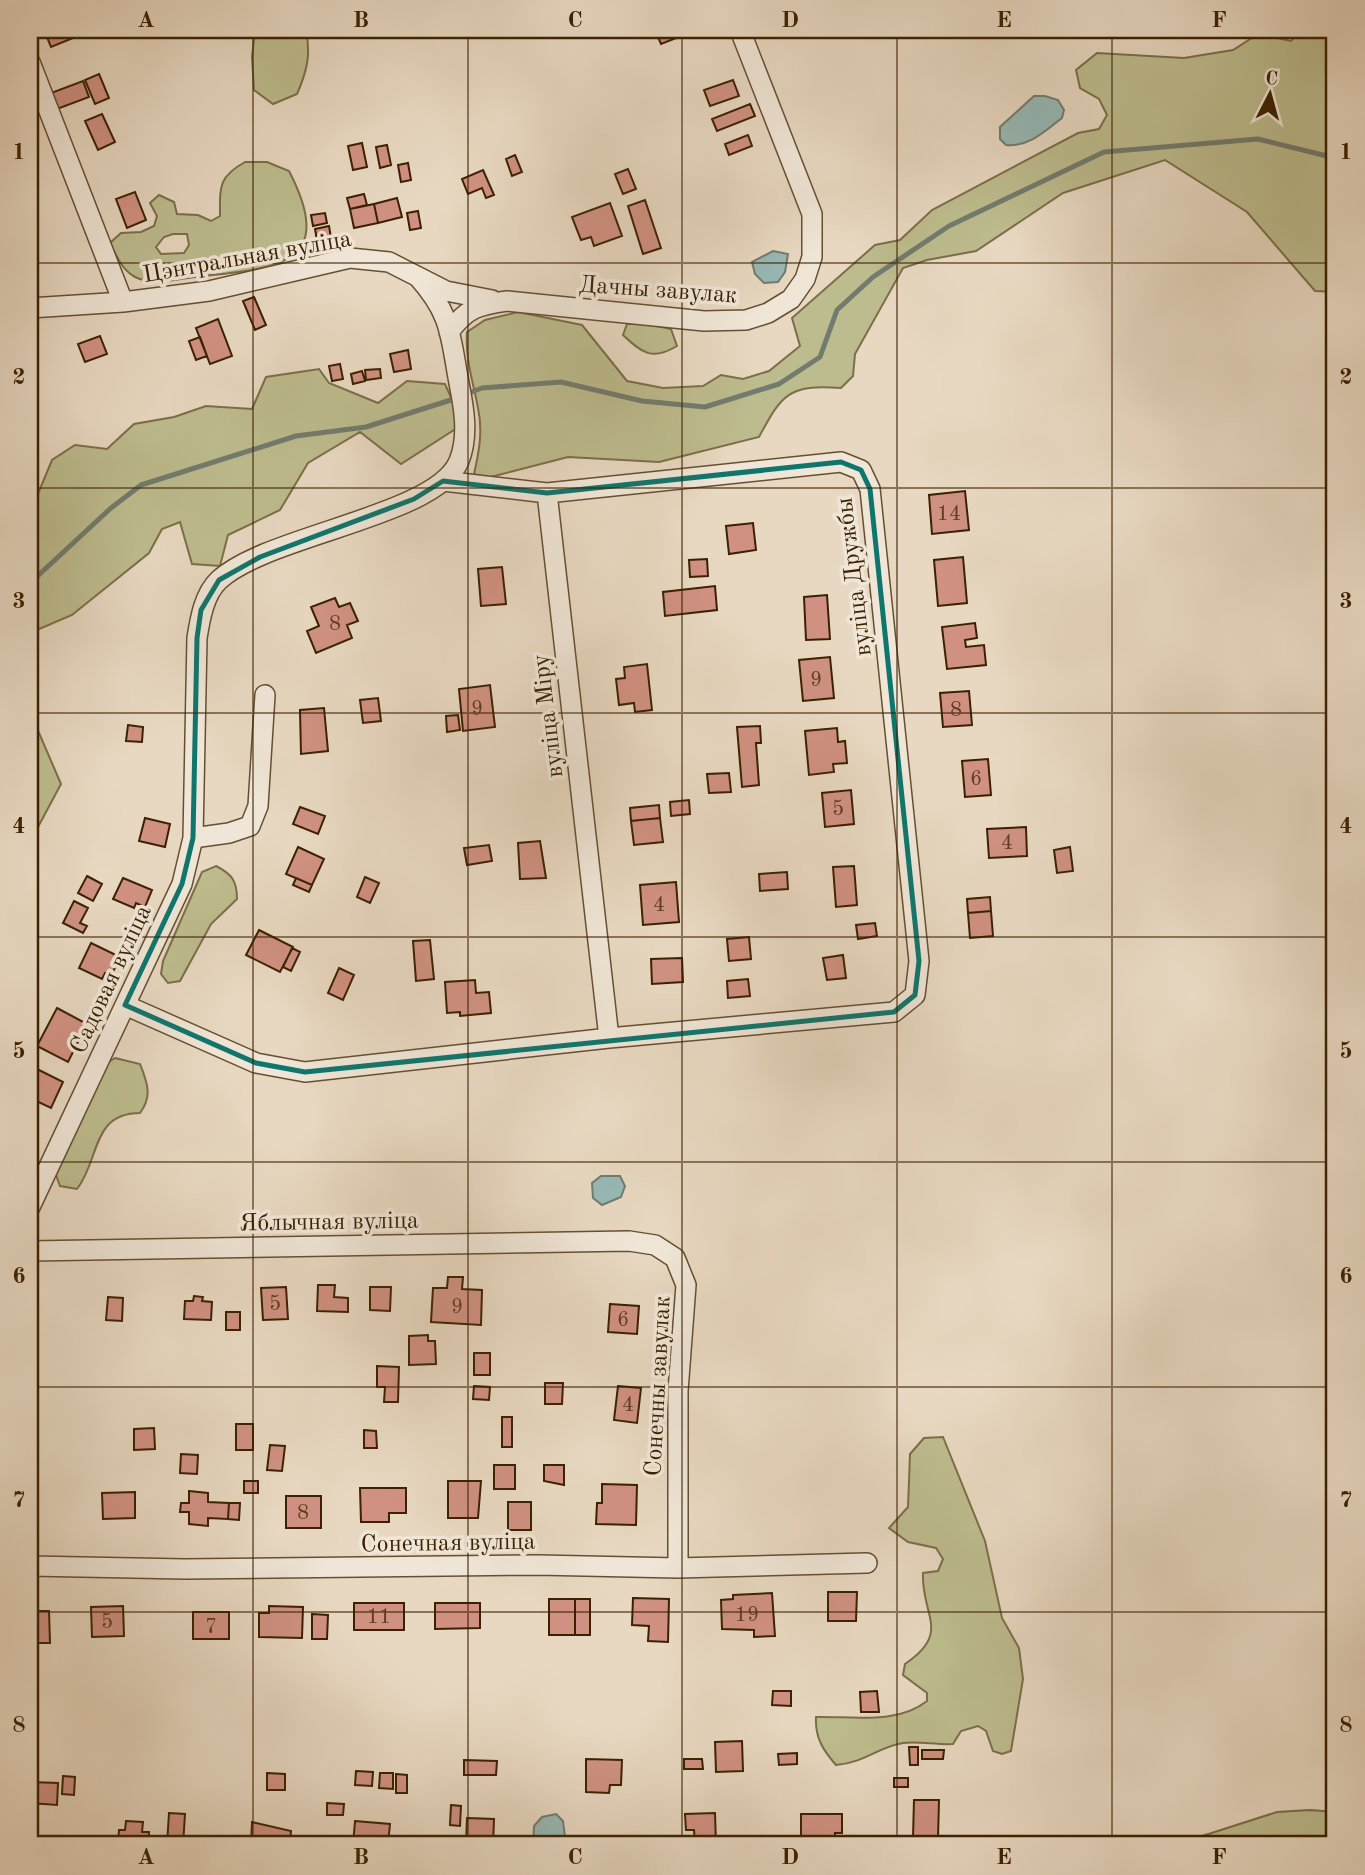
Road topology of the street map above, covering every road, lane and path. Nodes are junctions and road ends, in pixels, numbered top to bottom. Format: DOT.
graph roads {
  1 [pos="740,30"];
  2 [pos="30,62"];
  3 [pos="418,276"];
  4 [pos="507,301"];
  5 [pos="122,302"];
  6 [pos="30,308"];
  7 [pos="449,332"];
  8 [pos="443,481"];
  9 [pos="547,493"];
  10 [pos="265,695"];
  11 [pos="193,838"];
  12 [pos="125,1005"];
  13 [pos="609,1038"];
  14 [pos="30,1207"];
  15 [pos="629,1241"];
  16 [pos="30,1251"];
  17 [pos="867,1563"];
  18 [pos="30,1566"];
  19 [pos="678,1568"];
  1 -- 4 [label="street, Дачны завулак"];
  2 -- 5 [label="street, Цэнтральная вуліца"];
  3 -- 4 [label="street, Цэнтральная вуліца"];
  3 -- 5 [label="street, Цэнтральная вуліца"];
  3 -- 7 [label="street, Цэнтральная вуліца"];
  4 -- 7 [label="street, Дачны завулак"];
  5 -- 6 [label="street, Цэнтральная вуліца"];
  7 -- 8 [label="street, Цэнтральная вуліца"];
  8 -- 9 [label="street"];
  8 -- 11 [label="street, Садовая вуліца"];
  9 -- 13 [label="street, вуліца Міру"];
  9 -- 13 [label="street, вуліца Дружбы"];
  10 -- 11 [label="street"];
  11 -- 12 [label="street, Садовая вуліца"];
  12 -- 13 [label="street"];
  12 -- 14 [label="street, Садовая вуліца"];
  15 -- 16 [label="street, Яблычная вуліца"];
  15 -- 19 [label="street, Сонечны завулак"];
  17 -- 19 [label="street, Сонечная вуліца"];
  18 -- 19 [label="street, Сонечная вуліца"];
}
